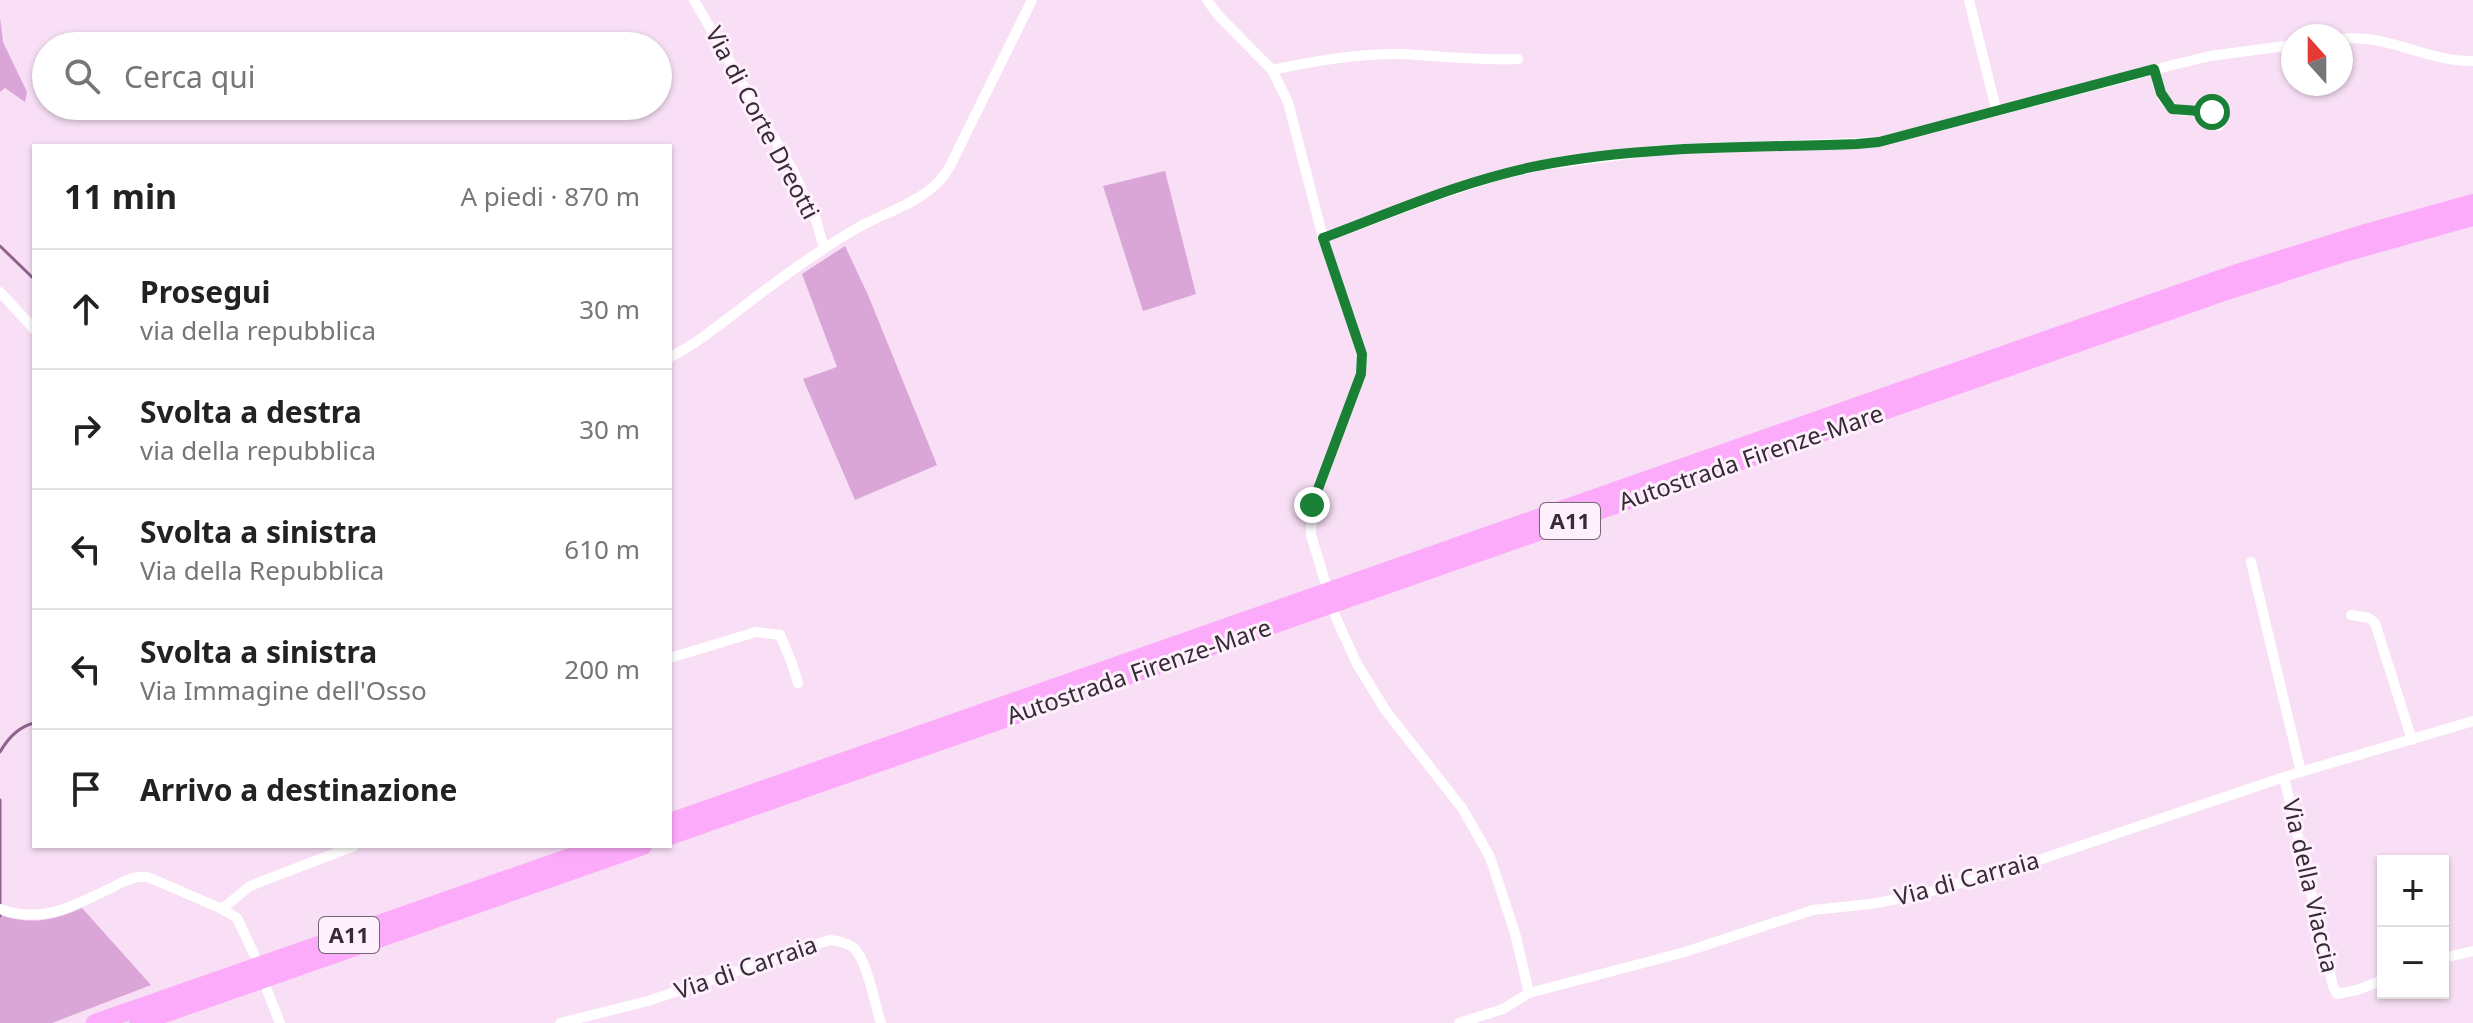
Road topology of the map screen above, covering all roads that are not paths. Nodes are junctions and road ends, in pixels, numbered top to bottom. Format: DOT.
graph roads {
  1 [pos="694,0"];
  2 [pos="1032,0"];
  3 [pos="1207,0"];
  4 [pos="1969,0"];
  5 [pos="2353,38"];
  6 [pos="2281,47"];
  7 [pos="1518,59"];
  8 [pos="2473,61"];
  9 [pos="2154,69"];
  10 [pos="1272,70"];
  11 [pos="1996,109"];
  12 [pos="2219,126"];
  13 [pos="2473,203"];
  14 [pos="2473,217"];
  15 [pos="1323,238"];
  16 [pos="824,248"];
  17 [pos="0,292"];
  18 [pos="32,327"];
  19 [pos="672,356"];
  20 [pos="2251,562"];
  21 [pos="2351,615"];
  22 [pos="672,657"];
  23 [pos="798,683"];
  24 [pos="2473,721"];
  25 [pos="2412,740"];
  26 [pos="2301,772"];
  27 [pos="2284,777"];
  28 [pos="672,821"];
  29 [pos="672,835"];
  30 [pos="349,848"];
  31 [pos="596,848"];
  32 [pos="637,848"];
  33 [pos="222,909"];
  34 [pos="5,911"];
  35 [pos="2473,951"];
  36 [pos="254,954"];
  37 [pos="2449,957"];
  38 [pos="2377,982"];
  39 [pos="267,990"];
  40 [pos="1529,993"];
  41 [pos="95,1023"];
  42 [pos="138,1023"];
  43 [pos="280,1023"];
  44 [pos="560,1023"];
  45 [pos="881,1023"];
  46 [pos="1459,1023"];
  1 -- 16 [label="street, Via di Corte Dreotti"];
  2 -- 16 [label="street"];
  3 -- 10 [label="street"];
  4 -- 11 [label="street"];
  5 -- 8 [label="street"];
  6 -- 9 [label="street"];
  7 -- 10 [label="street"];
  9 -- 11 [label="street"];
  9 -- 12 [label="street"];
  10 -- 15 [label="street"];
  11 -- 15 [label="street"];
  13 -- 28 [label="highway, Autostrada Firenze-Mare / A11"];
  14 -- 29 [label="highway, Autostrada Firenze-Mare / A11"];
  15 -- 40 [label="street"];
  16 -- 19 [label="street"];
  17 -- 18 [label="street"];
  20 -- 26 [label="street"];
  21 -- 25 [label="street"];
  22 -- 23 [label="street"];
  24 -- 25 [label="street, Via di Carraia"];
  25 -- 26 [label="street, Via di Carraia"];
  26 -- 27 [label="street, Via di Carraia"];
  27 -- 38 [label="street, Via della Viaccia"];
  27 -- 40 [label="street, Via di Carraia"];
  30 -- 33 [label="street"];
  31 -- 41 [label="highway, A11"];
  32 -- 42 [label="highway, A11"];
  33 -- 34 [label="street"];
  33 -- 36 [label="street"];
  35 -- 37 [label="street"];
  39 -- 43 [label="street"];
  40 -- 46 [label="street, Via di Carraia"];
  44 -- 45 [label="street, Via di Carraia"];
}
